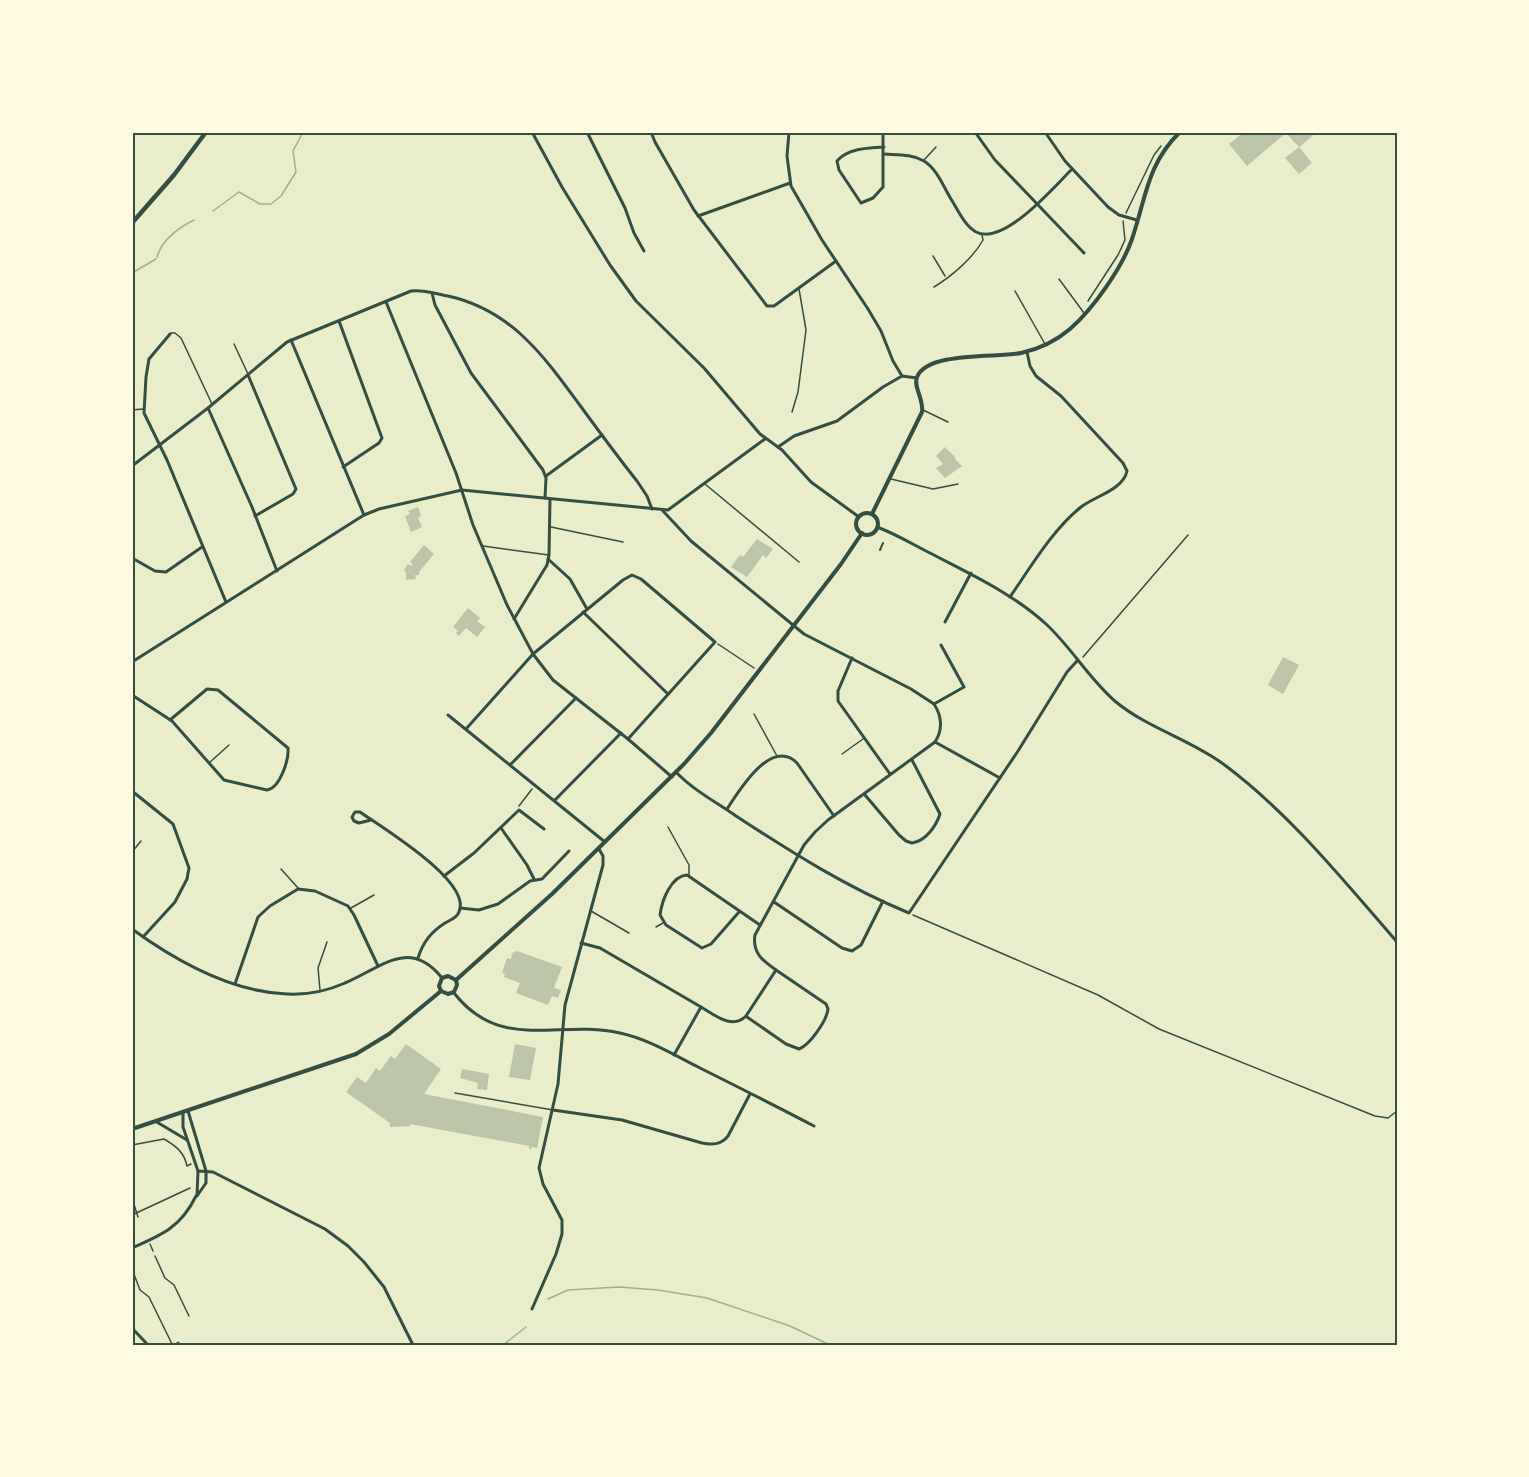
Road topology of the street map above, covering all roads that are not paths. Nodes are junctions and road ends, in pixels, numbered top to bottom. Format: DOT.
graph roads {
  1 [pos="206,132"];
  2 [pos="532,132"];
  3 [pos="587,132"];
  4 [pos="651,132"];
  5 [pos="788,132"];
  6 [pos="883,132"];
  7 [pos="975,132"];
  8 [pos="1046,132"];
  9 [pos="1180,132"];
  10 [pos="884,147"];
  11 [pos="936,147"];
  12 [pos="884,154"];
  13 [pos="923,161"];
  14 [pos="1072,169"];
  15 [pos="790,183"];
  16 [pos="1036,205"];
  17 [pos="698,216"];
  18 [pos="1137,220"];
  19 [pos="132,223"];
  20 [pos="982,234"];
  21 [pos="644,251"];
  22 [pos="1084,253"];
  23 [pos="836,261"];
  24 [pos="1059,279"];
  25 [pos="934,286"];
  26 [pos="798,288"];
  27 [pos="1015,291"];
  28 [pos="432,293"];
  29 [pos="386,302"];
  30 [pos="1085,314"];
  31 [pos="339,321"];
  32 [pos="170,334"];
  33 [pos="291,340"];
  34 [pos="234,344"];
  35 [pos="1046,345"];
  36 [pos="1027,351"];
  37 [pos="248,375"];
  38 [pos="902,376"];
  39 [pos="917,378"];
  40 [pos="213,405"];
  41 [pos="208,408"];
  42 [pos="144,409"];
  43 [pos="922,409"];
  44 [pos="132,410"];
  45 [pos="792,412"];
  46 [pos="948,422"];
  47 [pos="602,435"];
  48 [pos="765,439"];
  49 [pos="160,445"];
  50 [pos="778,447"];
  51 [pos="132,466"];
  52 [pos="343,467"];
  53 [pos="546,476"];
  54 [pos="890,478"];
  55 [pos="705,483"];
  56 [pos="958,484"];
  57 [pos="462,490"];
  58 [pos="545,498"];
  59 [pos="550,499"];
  60 [pos="653,510"];
  61 [pos="663,511"];
  62 [pos="872,514"];
  63 [pos="364,515"];
  64 [pos="255,516"];
  65 [pos="859,517"];
  66 [pos="550,527"];
  67 [pos="877,527"];
  68 [pos="862,533"];
  69 [pos="623,542"];
  70 [pos="882,543"];
  71 [pos="482,546"];
  72 [pos="202,547"];
  73 [pos="880,550"];
  74 [pos="549,557"];
  75 [pos="132,558"];
  76 [pos="799,562"];
  77 [pos="277,571"];
  78 [pos="971,573"];
  79 [pos="1010,597"];
  80 [pos="226,602"];
  81 [pos="587,609"];
  82 [pos="583,612"];
  83 [pos="514,619"];
  84 [pos="945,622"];
  85 [pos="794,626"];
  86 [pos="941,645"];
  87 [pos="533,654"];
  88 [pos="132,655"];
  89 [pos="852,658"];
  90 [pos="134,661"];
  91 [pos="1078,662"];
  92 [pos="668,694"];
  93 [pos="132,695"];
  94 [pos="576,698"];
  95 [pos="934,704"];
  96 [pos="754,714"];
  97 [pos="448,715"];
  98 [pos="170,720"];
  99 [pos="466,729"];
  100 [pos="621,733"];
  101 [pos="864,738"];
  102 [pos="628,739"];
  103 [pos="936,742"];
  104 [pos="229,745"];
  105 [pos="842,754"];
  106 [pos="777,757"];
  107 [pos="912,760"];
  108 [pos="208,763"];
  109 [pos="511,764"];
  110 [pos="676,772"];
  111 [pos="891,775"];
  112 [pos="672,777"];
  113 [pos="1000,778"];
  114 [pos="132,791"];
  115 [pos="865,795"];
  116 [pos="555,800"];
  117 [pos="727,809"];
  118 [pos="834,816"];
  119 [pos="370,820"];
  120 [pos="668,827"];
  121 [pos="501,828"];
  122 [pos="544,829"];
  123 [pos="141,842"];
  124 [pos="606,843"];
  125 [pos="600,849"];
  126 [pos="569,851"];
  127 [pos="132,852"];
  128 [pos="798,856"];
  129 [pos="281,869"];
  130 [pos="444,876"];
  131 [pos="689,876"];
  132 [pos="534,879"];
  133 [pos="298,889"];
  134 [pos="374,895"];
  135 [pos="774,902"];
  136 [pos="883,902"];
  137 [pos="350,908"];
  138 [pos="460,908"];
  139 [pos="591,911"];
  140 [pos="740,912"];
  141 [pos="663,922"];
  142 [pos="759,925"];
  143 [pos="656,927"];
  144 [pos="132,929"];
  145 [pos="629,933"];
  146 [pos="143,937"];
  147 [pos="327,942"];
  148 [pos="1397,942"];
  149 [pos="581,943"];
  150 [pos="418,958"];
  151 [pos="378,966"];
  152 [pos="777,970"];
  153 [pos="442,978"];
  154 [pos="456,980"];
  155 [pos="235,984"];
  156 [pos="320,991"];
  157 [pos="441,991"];
  158 [pos="454,992"];
  159 [pos="700,1007"];
  160 [pos="747,1016"];
  161 [pos="562,1030"];
  162 [pos="674,1055"];
  163 [pos="455,1093"];
  164 [pos="750,1094"];
  165 [pos="554,1110"];
  166 [pos="186,1111"];
  167 [pos="155,1121"];
  168 [pos="814,1126"];
  169 [pos="132,1129"];
  170 [pos="188,1141"];
  171 [pos="198,1171"];
  172 [pos="206,1171"];
  173 [pos="197,1196"];
  174 [pos="132,1248"];
  175 [pos="532,1309"];
  176 [pos="132,1328"];
  177 [pos="148,1345"];
  178 [pos="413,1345"];
  1 -- 19 [label="main road"];
  2 -- 48 [label="street"];
  3 -- 21 [label="street"];
  4 -- 17 [label="street"];
  5 -- 15 [label="street"];
  6 -- 10 [label="street"];
  7 -- 16 [label="street"];
  8 -- 14 [label="street"];
  9 -- 18 [label="main road"];
  10 -- 12 [label="street"];
  10 -- 12 [label="street"];
  11 -- 13 [label="lane"];
  12 -- 13 [label="street"];
  13 -- 20 [label="street"];
  14 -- 16 [label="street"];
  14 -- 18 [label="street"];
  15 -- 17 [label="street"];
  15 -- 23 [label="street"];
  16 -- 20 [label="street"];
  16 -- 22 [label="street"];
  17 -- 26 [label="street"];
  18 -- 30 [label="main road"];
  20 -- 25 [label="lane"];
  23 -- 26 [label="street"];
  23 -- 38 [label="street"];
  24 -- 30 [label="lane"];
  26 -- 45 [label="lane"];
  27 -- 35 [label="lane"];
  28 -- 29 [label="street"];
  28 -- 47 [label="street"];
  28 -- 53 [label="street"];
  29 -- 31 [label="street"];
  29 -- 57 [label="street"];
  30 -- 35 [label="main road"];
  31 -- 33 [label="street"];
  31 -- 52 [label="street"];
  32 -- 40 [label="lane"];
  32 -- 42 [label="street"];
  33 -- 37 [label="street"];
  33 -- 52 [label="street"];
  34 -- 37 [label="lane"];
  35 -- 36 [label="main road"];
  36 -- 39 [label="main road"];
  36 -- 79 [label="street"];
  37 -- 40 [label="street"];
  37 -- 64 [label="street"];
  38 -- 39 [label="street"];
  38 -- 50 [label="street"];
  39 -- 43 [label="main road"];
  40 -- 41 [label="street"];
  41 -- 49 [label="street"];
  41 -- 64 [label="street"];
  42 -- 44 [label="lane"];
  42 -- 49 [label="street"];
  43 -- 46 [label="lane"];
  43 -- 54 [label="main road"];
  47 -- 53 [label="street"];
  47 -- 60 [label="street"];
  48 -- 50 [label="street"];
  48 -- 55 [label="street"];
  49 -- 51 [label="street"];
  49 -- 72 [label="street"];
  50 -- 65 [label="street"];
  52 -- 63 [label="street"];
  53 -- 58 [label="street"];
  54 -- 56 [label="lane"];
  54 -- 62 [label="main road"];
  55 -- 61 [label="street"];
  55 -- 76 [label="lane"];
  57 -- 58 [label="street"];
  57 -- 63 [label="street"];
  57 -- 71 [label="street"];
  58 -- 59 [label="street"];
  59 -- 60 [label="street"];
  59 -- 66 [label="street"];
  60 -- 61 [label="street"];
  61 -- 85 [label="street"];
  62 -- 65 [label="main road"];
  62 -- 67 [label="main road"];
  63 -- 77 [label="street"];
  64 -- 77 [label="street"];
  65 -- 68 [label="main road"];
  66 -- 69 [label="lane"];
  66 -- 74 [label="street"];
  67 -- 68 [label="main road"];
  67 -- 78 [label="street"];
  68 -- 85 [label="main road"];
  70 -- 73 [label="street"];
  71 -- 74 [label="lane"];
  71 -- 83 [label="street"];
  72 -- 75 [label="street"];
  72 -- 80 [label="street"];
  74 -- 81 [label="street"];
  74 -- 83 [label="street"];
  77 -- 80 [label="street"];
  78 -- 79 [label="street"];
  78 -- 84 [label="street"];
  79 -- 91 [label="street"];
  80 -- 90 [label="street"];
  81 -- 82 [label="street"];
  81 -- 92 [label="street"];
  82 -- 87 [label="street"];
  82 -- 92 [label="street"];
  83 -- 87 [label="street"];
  85 -- 89 [label="street"];
  85 -- 110 [label="main road"];
  86 -- 95 [label="street"];
  87 -- 94 [label="street"];
  87 -- 99 [label="street"];
  88 -- 90 [label="street"];
  89 -- 95 [label="street"];
  89 -- 101 [label="street"];
  91 -- 113 [label="street"];
  91 -- 148 [label="street"];
  92 -- 102 [label="street"];
  93 -- 98 [label="street"];
  94 -- 100 [label="street"];
  94 -- 109 [label="street"];
  95 -- 103 [label="street"];
  96 -- 106 [label="lane"];
  97 -- 99 [label="street"];
  98 -- 108 [label="street"];
  98 -- 108 [label="street"];
  99 -- 109 [label="street"];
  100 -- 102 [label="street"];
  100 -- 116 [label="street"];
  101 -- 105 [label="lane"];
  101 -- 111 [label="street"];
  102 -- 112 [label="street"];
  103 -- 107 [label="street"];
  103 -- 113 [label="street"];
  104 -- 108 [label="lane"];
  106 -- 117 [label="street"];
  106 -- 118 [label="street"];
  107 -- 111 [label="street"];
  107 -- 115 [label="street"];
  109 -- 116 [label="street"];
  110 -- 112 [label="main road"];
  110 -- 117 [label="street"];
  111 -- 115 [label="street"];
  112 -- 124 [label="main road"];
  113 -- 136 [label="street"];
  114 -- 146 [label="street"];
  115 -- 118 [label="street"];
  116 -- 124 [label="street"];
  117 -- 128 [label="street"];
  118 -- 128 [label="street"];
  119 -- 119 [label="street"];
  119 -- 130 [label="street"];
  120 -- 131 [label="lane"];
  121 -- 122 [label="street"];
  121 -- 130 [label="street"];
  121 -- 132 [label="street"];
  123 -- 127 [label="lane"];
  124 -- 125 [label="main road"];
  125 -- 139 [label="street"];
  125 -- 154 [label="main road"];
  126 -- 132 [label="street"];
  128 -- 135 [label="street"];
  128 -- 136 [label="street"];
  129 -- 133 [label="lane"];
  130 -- 138 [label="street"];
  131 -- 140 [label="street"];
  131 -- 141 [label="street"];
  132 -- 138 [label="street"];
  133 -- 137 [label="street"];
  133 -- 155 [label="street"];
  134 -- 137 [label="lane"];
  135 -- 136 [label="street"];
  135 -- 142 [label="street"];
  137 -- 151 [label="street"];
  138 -- 150 [label="street"];
  139 -- 145 [label="lane"];
  139 -- 149 [label="street"];
  140 -- 141 [label="street"];
  140 -- 142 [label="street"];
  141 -- 143 [label="lane"];
  142 -- 152 [label="street"];
  144 -- 146 [label="street"];
  146 -- 155 [label="street"];
  147 -- 156 [label="lane"];
  149 -- 159 [label="street"];
  149 -- 161 [label="street"];
  150 -- 151 [label="street"];
  150 -- 153 [label="street"];
  151 -- 156 [label="street"];
  152 -- 160 [label="street"];
  152 -- 160 [label="street"];
  153 -- 154 [label="main road"];
  153 -- 157 [label="main road"];
  154 -- 158 [label="main road"];
  155 -- 156 [label="street"];
  157 -- 158 [label="main road"];
  157 -- 166 [label="main road"];
  158 -- 161 [label="street"];
  159 -- 160 [label="street"];
  159 -- 162 [label="street"];
  161 -- 162 [label="street"];
  161 -- 165 [label="street"];
  162 -- 164 [label="street"];
  163 -- 165 [label="lane"];
  164 -- 165 [label="street"];
  164 -- 168 [label="street"];
  165 -- 175 [label="street"];
  166 -- 167 [label="main road"];
  166 -- 170 [label="street"];
  166 -- 172 [label="street"];
  167 -- 169 [label="main road"];
  167 -- 170 [label="street"];
  170 -- 171 [label="street"];
  171 -- 172 [label="street"];
  171 -- 173 [label="street"];
  172 -- 173 [label="street"];
  172 -- 178 [label="street"];
  173 -- 174 [label="street"];
  176 -- 177 [label="street"];
}
